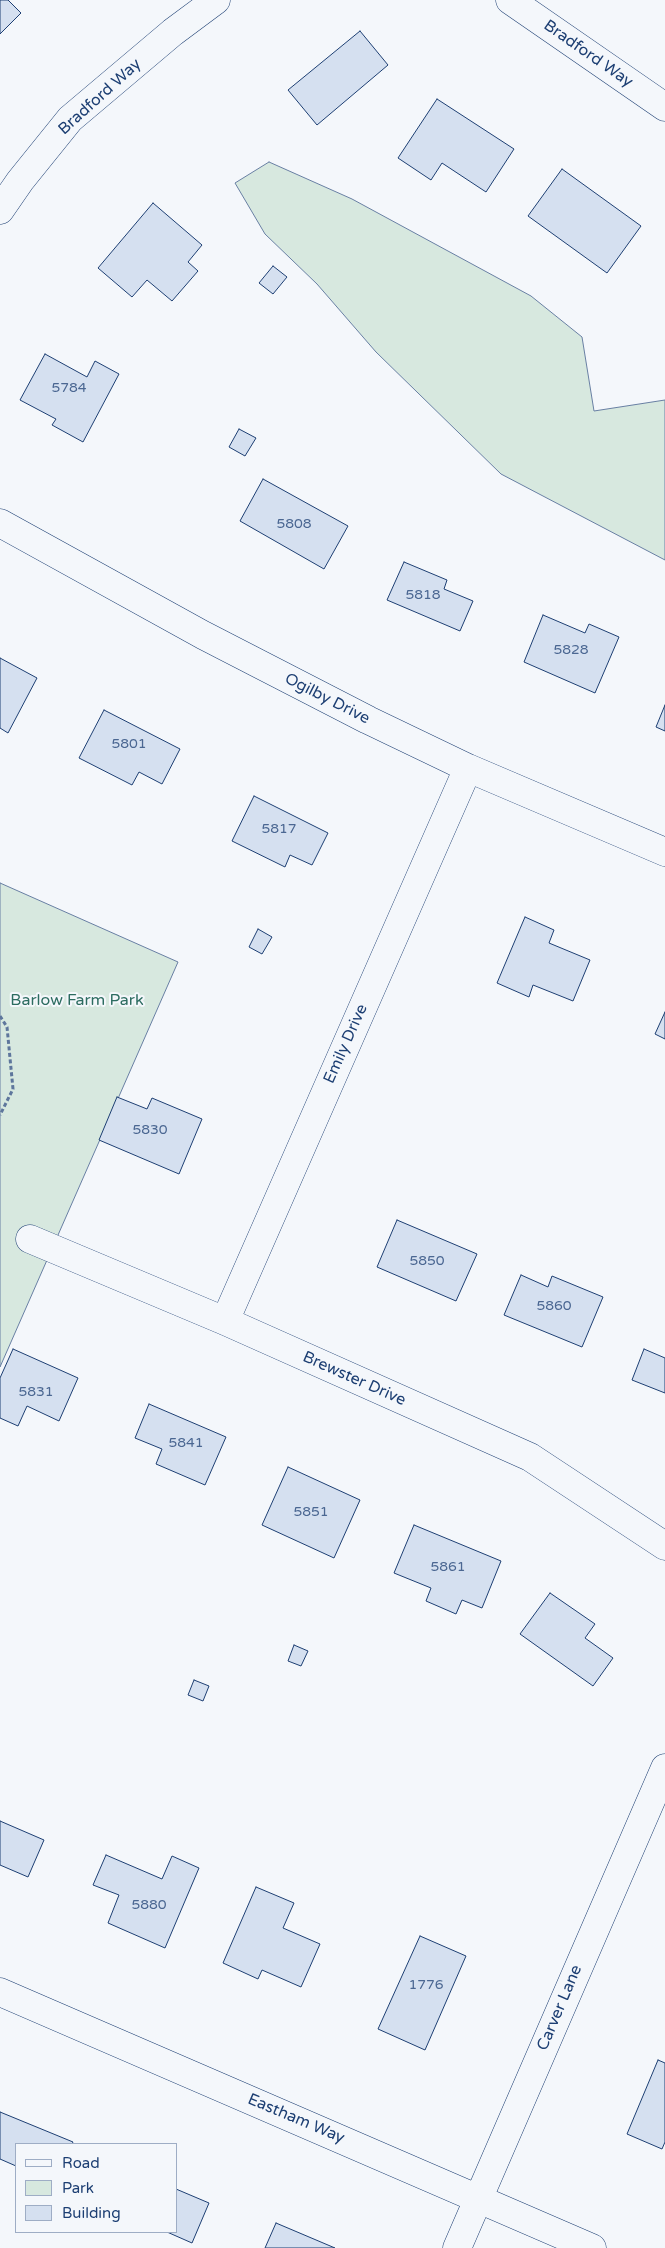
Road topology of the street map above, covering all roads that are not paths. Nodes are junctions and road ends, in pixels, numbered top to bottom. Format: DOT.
graph roads {
  1 [pos="216,0"];
  2 [pos="510,0"];
  3 [pos="665,107"];
  4 [pos="0,210"];
  5 [pos="0,523"];
  6 [pos="468,768"];
  7 [pos="665,852"];
  8 [pos="30,1239"];
  9 [pos="225,1321"];
  10 [pos="665,1546"];
  11 [pos="665,1768"];
  12 [pos="0,1992"];
  13 [pos="479,2198"];
  14 [pos="458,2248"];
  15 [pos="592,2248"];
  1 -- 4 [label="street, Bradford Way"];
  2 -- 3 [label="street, Bradford Way"];
  5 -- 6 [label="street, Ogilby Drive"];
  6 -- 7 [label="street, Ogilby Drive"];
  6 -- 9 [label="street, Emily Drive"];
  8 -- 9 [label="street, Brewster Drive"];
  9 -- 10 [label="street, Brewster Drive"];
  11 -- 13 [label="street, Carver Lane"];
  12 -- 13 [label="street, Eastham Way"];
  13 -- 14 [label="street, Carver Lane"];
  13 -- 15 [label="street, Eastham Way"];
}
